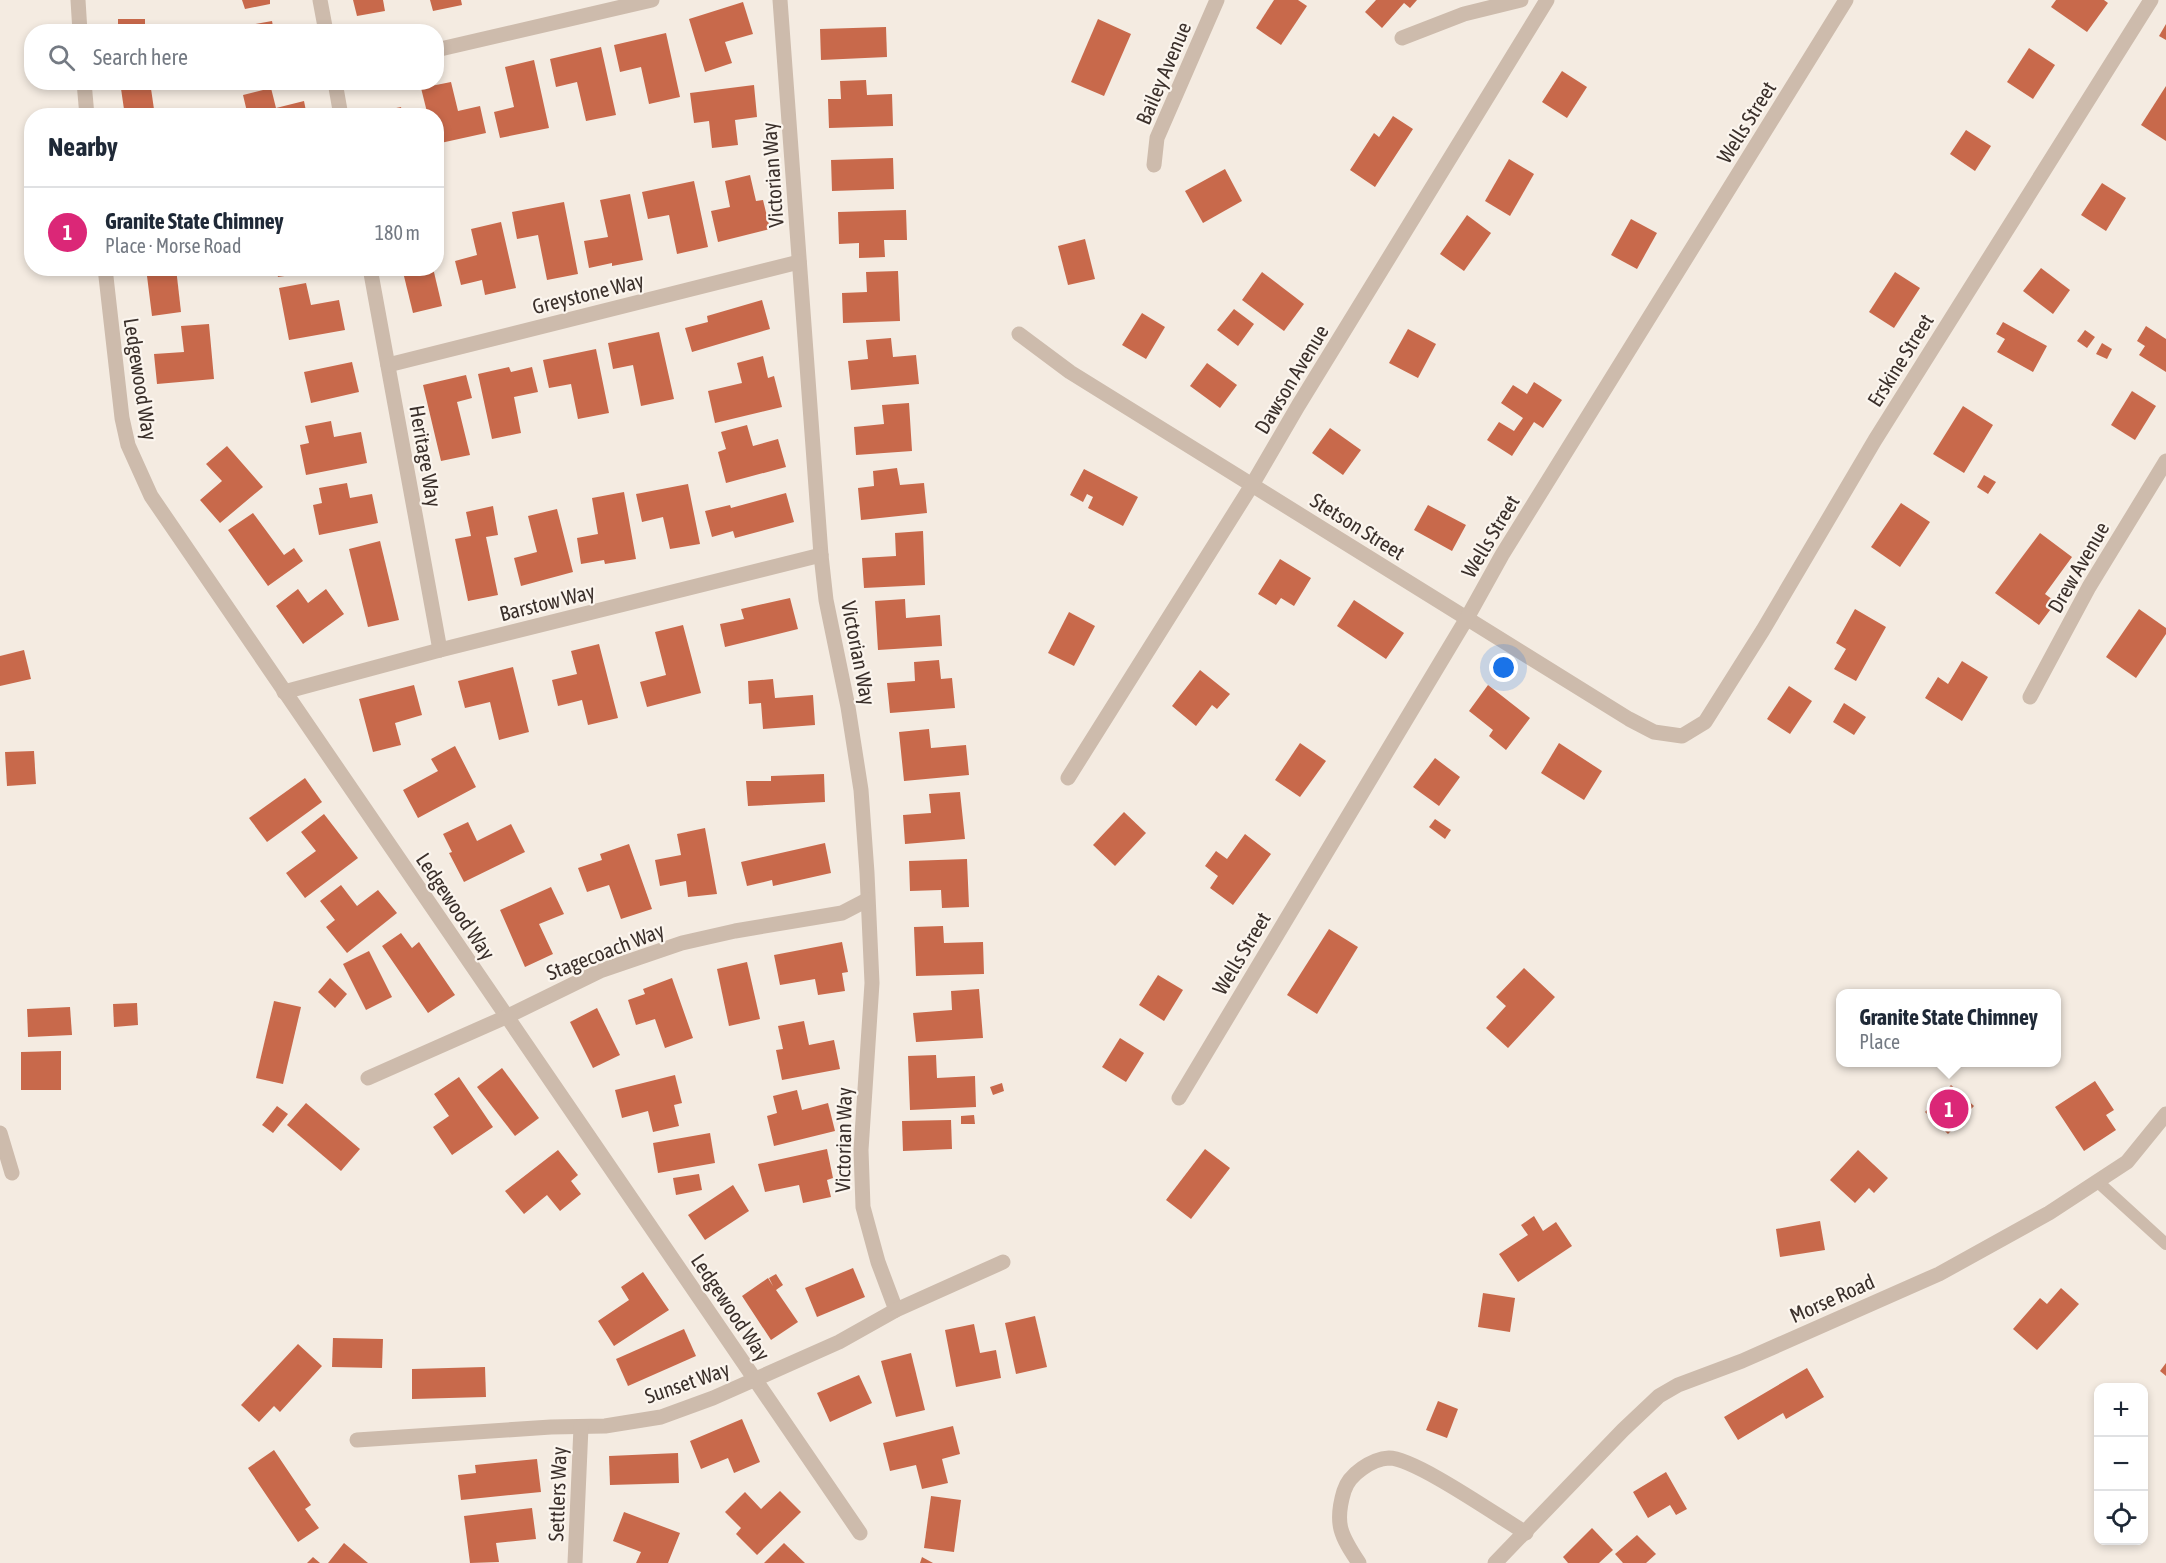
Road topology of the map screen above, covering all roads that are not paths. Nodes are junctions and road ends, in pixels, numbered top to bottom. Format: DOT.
graph roads {
  1 [pos="78,0"];
  2 [pos="320,0"];
  3 [pos="652,0"];
  4 [pos="780,0"];
  5 [pos="1217,0"];
  6 [pos="1521,0"];
  7 [pos="1547,0"];
  8 [pos="1846,0"];
  9 [pos="2151,0"];
  10 [pos="80,24"];
  11 [pos="324,24"];
  12 [pos="1402,38"];
  13 [pos="444,48"];
  14 [pos="85,90"];
  15 [pos="337,90"];
  16 [pos="86,108"];
  17 [pos="340,108"];
  18 [pos="1154,165"];
  19 [pos="799,262"];
  20 [pos="106,276"];
  21 [pos="371,276"];
  22 [pos="1018,334"];
  23 [pos="388,365"];
  24 [pos="2166,461"];
  25 [pos="1252,485"];
  26 [pos="822,555"];
  27 [pos="1467,618"];
  28 [pos="440,650"];
  29 [pos="284,692"];
  30 [pos="2030,697"];
  31 [pos="1682,736"];
  32 [pos="1068,778"];
  33 [pos="867,900"];
  34 [pos="506,1017"];
  35 [pos="368,1078"];
  36 [pos="1179,1098"];
  37 [pos="2166,1114"];
  38 [pos="0,1133"];
  39 [pos="12,1173"];
  40 [pos="2098,1182"];
  41 [pos="2166,1244"];
  42 [pos="1004,1262"];
  43 [pos="896,1310"];
  44 [pos="755,1379"];
  45 [pos="580,1427"];
  46 [pos="357,1440"];
  47 [pos="860,1533"];
  48 [pos="1526,1533"];
  49 [pos="575,1563"];
  50 [pos="1359,1563"];
  51 [pos="1495,1563"];
  1 -- 10 [label="street"];
  2 -- 11 [label="street"];
  3 -- 13 [label="street"];
  4 -- 19 [label="street, Victorian Way"];
  5 -- 18 [label="street, Bailey Avenue"];
  6 -- 12 [label="street"];
  7 -- 25 [label="street, Dawson Avenue"];
  8 -- 27 [label="street, Wells Street"];
  9 -- 31 [label="street, Erskine Street"];
  14 -- 16 [label="street"];
  15 -- 17 [label="street"];
  19 -- 23 [label="street, Greystone Way"];
  19 -- 26 [label="street, Victorian Way"];
  20 -- 29 [label="street, Ledgewood Way"];
  21 -- 23 [label="street, Heritage Way"];
  22 -- 25 [label="street, Stetson Street"];
  23 -- 28 [label="street, Heritage Way"];
  24 -- 30 [label="street, Drew Avenue"];
  25 -- 27 [label="street, Stetson Street"];
  25 -- 32 [label="street, Dawson Avenue"];
  26 -- 28 [label="street, Barstow Way"];
  26 -- 33 [label="street, Victorian Way"];
  27 -- 31 [label="street, Stetson Street"];
  27 -- 36 [label="street, Wells Street"];
  28 -- 29 [label="street, Barstow Way"];
  29 -- 34 [label="street, Ledgewood Way"];
  33 -- 34 [label="street, Stagecoach Way"];
  33 -- 43 [label="street, Victorian Way"];
  34 -- 35 [label="street, Stagecoach Way"];
  34 -- 44 [label="street, Ledgewood Way"];
  37 -- 40 [label="street, Morse Road"];
  38 -- 39 [label="street"];
  40 -- 41 [label="lane"];
  40 -- 48 [label="street, Morse Road"];
  42 -- 43 [label="street, Sunset Way"];
  43 -- 44 [label="street, Sunset Way"];
  44 -- 45 [label="street, Sunset Way"];
  44 -- 47 [label="street, Ledgewood Way"];
  45 -- 46 [label="street, Sunset Way"];
  45 -- 49 [label="street, Settlers Way"];
  48 -- 50 [label="street"];
  48 -- 51 [label="street, Morse Road"];
}
